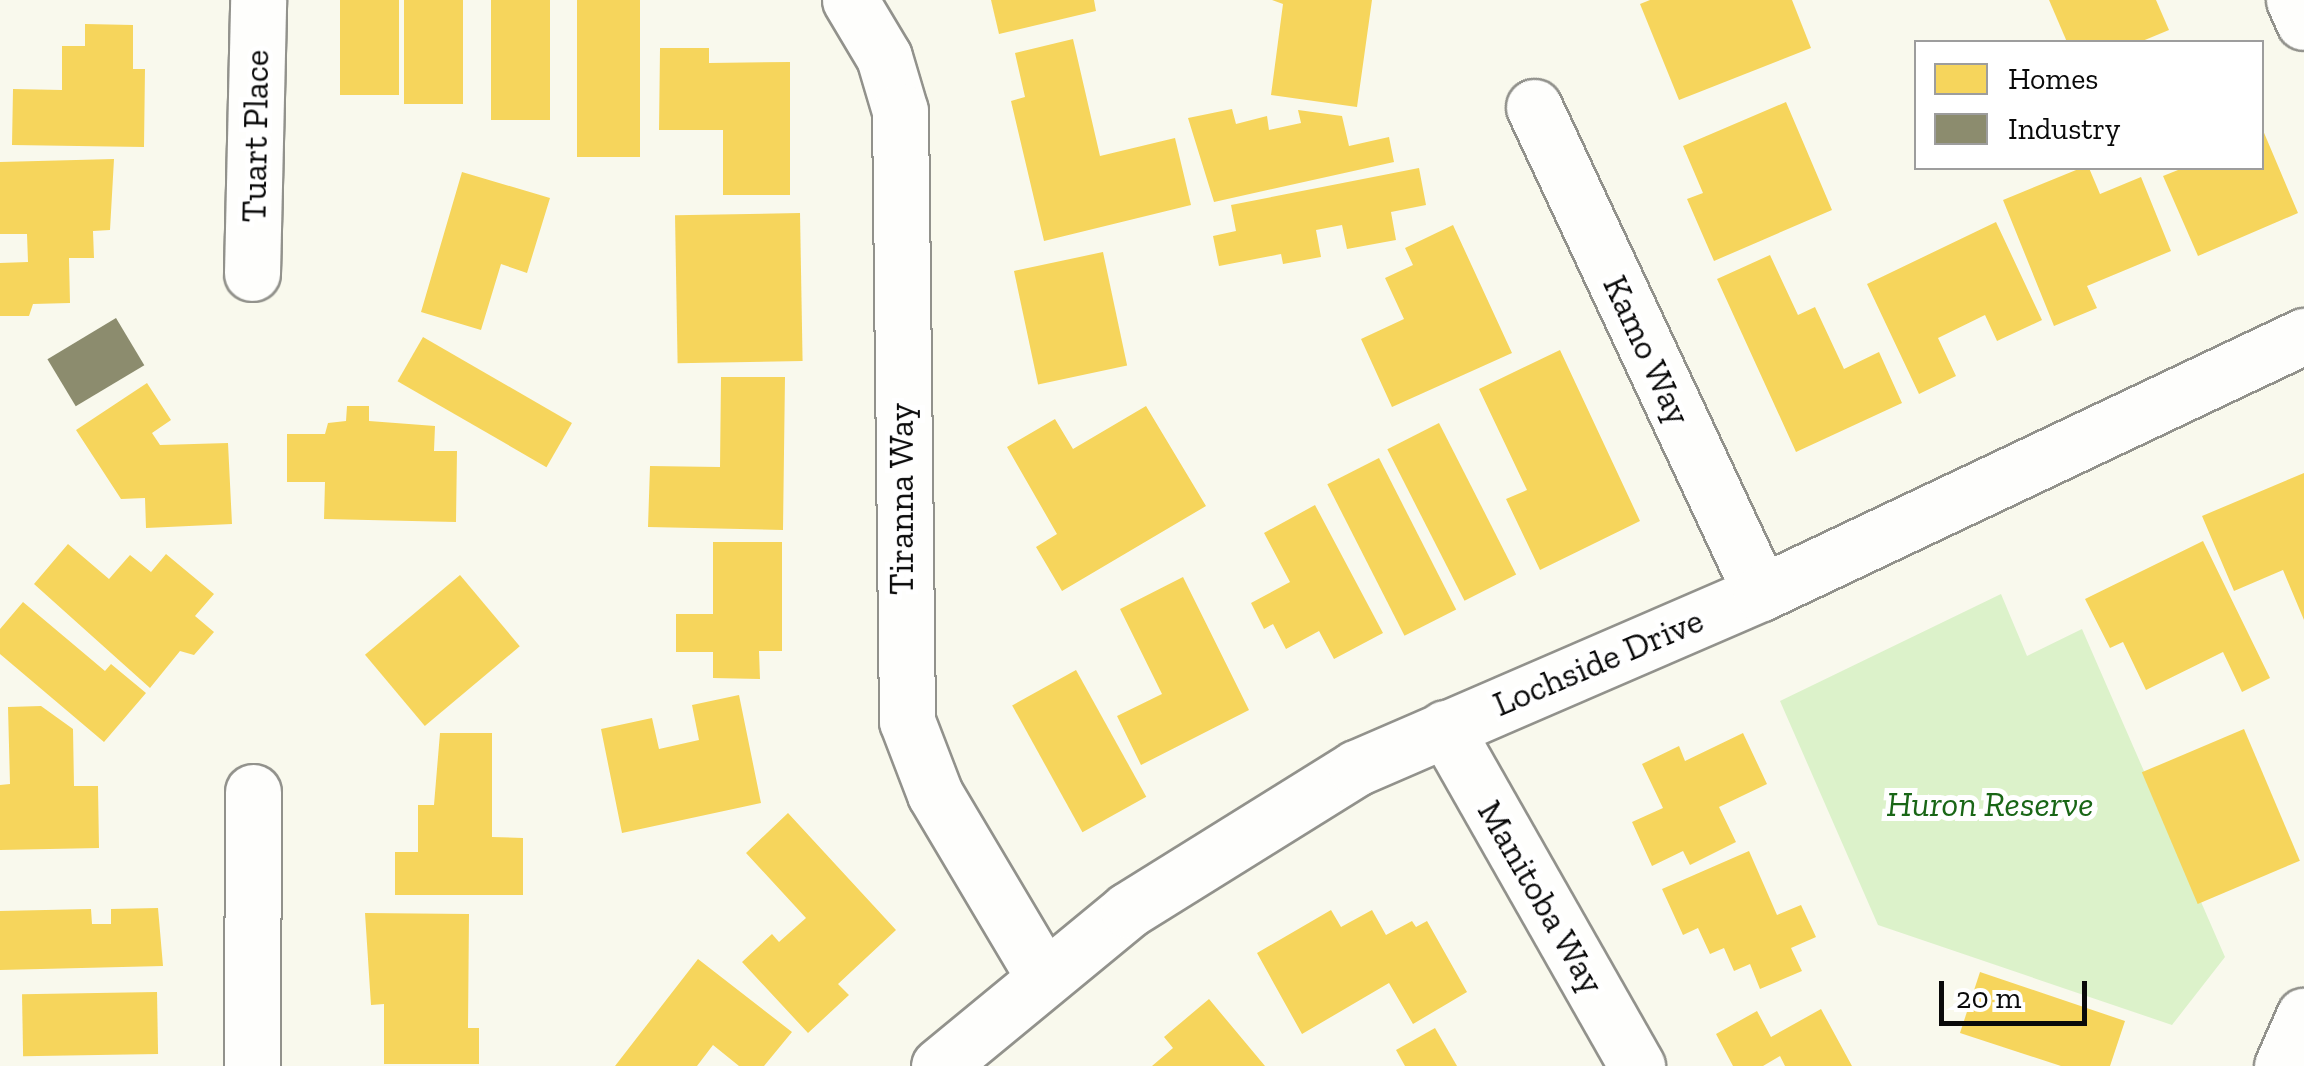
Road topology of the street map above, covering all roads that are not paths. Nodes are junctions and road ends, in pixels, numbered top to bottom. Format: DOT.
graph roads {
  1 [pos="258,0"];
  2 [pos="850,0"];
  3 [pos="2294,0"];
  4 [pos="2304,22"];
  5 [pos="1534,107"];
  6 [pos="252,272"];
  7 [pos="2304,336"];
  8 [pos="1762,593"];
  9 [pos="1445,728"];
  10 [pos="252,792"];
  11 [pos="1043,976"];
  12 [pos="2304,1016"];
  13 [pos="252,1066"];
  14 [pos="939,1066"];
  15 [pos="1637,1066"];
  16 [pos="2282,1066"];
  1 -- 6 [label="street, Tuart Place"];
  2 -- 11 [label="street, Tiranna Way"];
  3 -- 4 [label="street"];
  5 -- 8 [label="street, Kamo Way"];
  7 -- 8 [label="street, Lochside Drive"];
  8 -- 9 [label="street, Lochside Drive"];
  9 -- 11 [label="street, Lochside Drive"];
  9 -- 15 [label="street, Manitoba Way"];
  10 -- 13 [label="street"];
  11 -- 14 [label="street, Lochside Drive"];
  12 -- 16 [label="street"];
}
